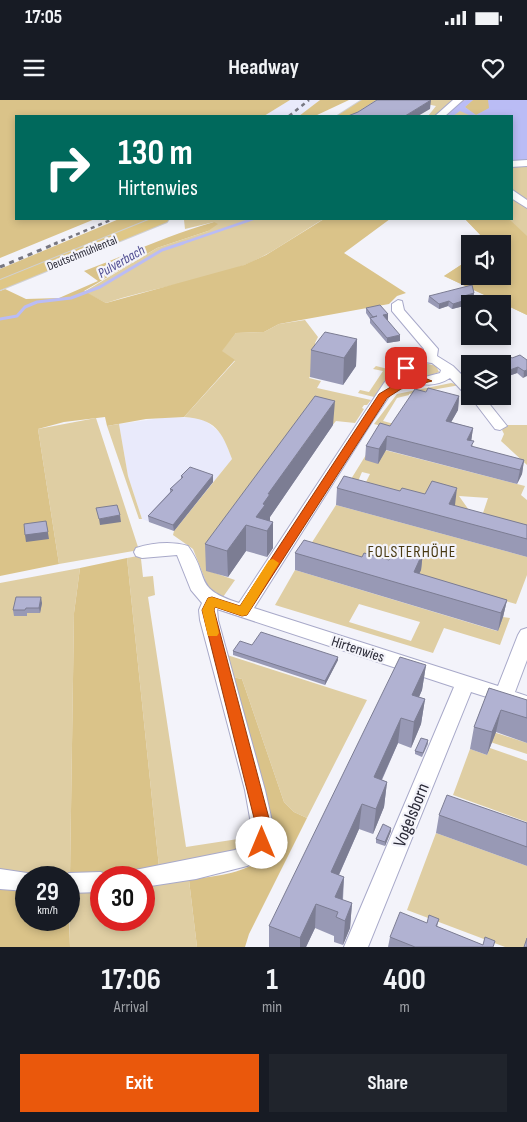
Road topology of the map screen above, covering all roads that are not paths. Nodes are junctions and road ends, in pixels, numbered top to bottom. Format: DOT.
graph roads {
  1 [pos="370,100"];
  2 [pos="458,100"];
  3 [pos="345,115"];
  4 [pos="441,115"];
  5 [pos="527,163"];
  6 [pos="513,164"];
  7 [pos="513,194"];
  8 [pos="527,206"];
  9 [pos="160,220"];
  10 [pos="0,285"];
  11 [pos="398,304"];
  12 [pos="430,359"];
  13 [pos="406,368"];
  14 [pos="448,372"];
  15 [pos="427,381"];
  16 [pos="461,381"];
  17 [pos="383,396"];
  18 [pos="483,405"];
  19 [pos="500,426"];
  20 [pos="142,552"];
  21 [pos="212,601"];
  22 [pos="242,612"];
  23 [pos="527,635"];
  24 [pos="465,684"];
  25 [pos="504,696"];
  26 [pos="527,703"];
  27 [pos="155,875"];
  28 [pos="0,879"];
  29 [pos="15,880"];
  30 [pos="356,947"];
  1 -- 3 [label="main road"];
  2 -- 4 [label="street"];
  5 -- 6 [label="street"];
  7 -- 8 [label="street"];
  9 -- 10 [label="main road, Deutschmühlental"];
  11 -- 12 [label="street"];
  12 -- 13 [label="street"];
  12 -- 14 [label="street"];
  13 -- 15 [label="street"];
  13 -- 17 [label="street"];
  14 -- 15 [label="street"];
  14 -- 16 [label="street"];
  15 -- 17 [label="street"];
  17 -- 22 [label="street"];
  18 -- 19 [label="street"];
  20 -- 21 [label="street"];
  21 -- 22 [label="street, Hirtenwies"];
  21 -- 27 [label="street"];
  22 -- 24 [label="street, Hirtenwies"];
  23 -- 25 [label="street"];
  24 -- 25 [label="street, Hirtenwies"];
  24 -- 30 [label="street, Vogelsborn"];
  25 -- 26 [label="street, Hirtenwies"];
  28 -- 29 [label="street"];
}
